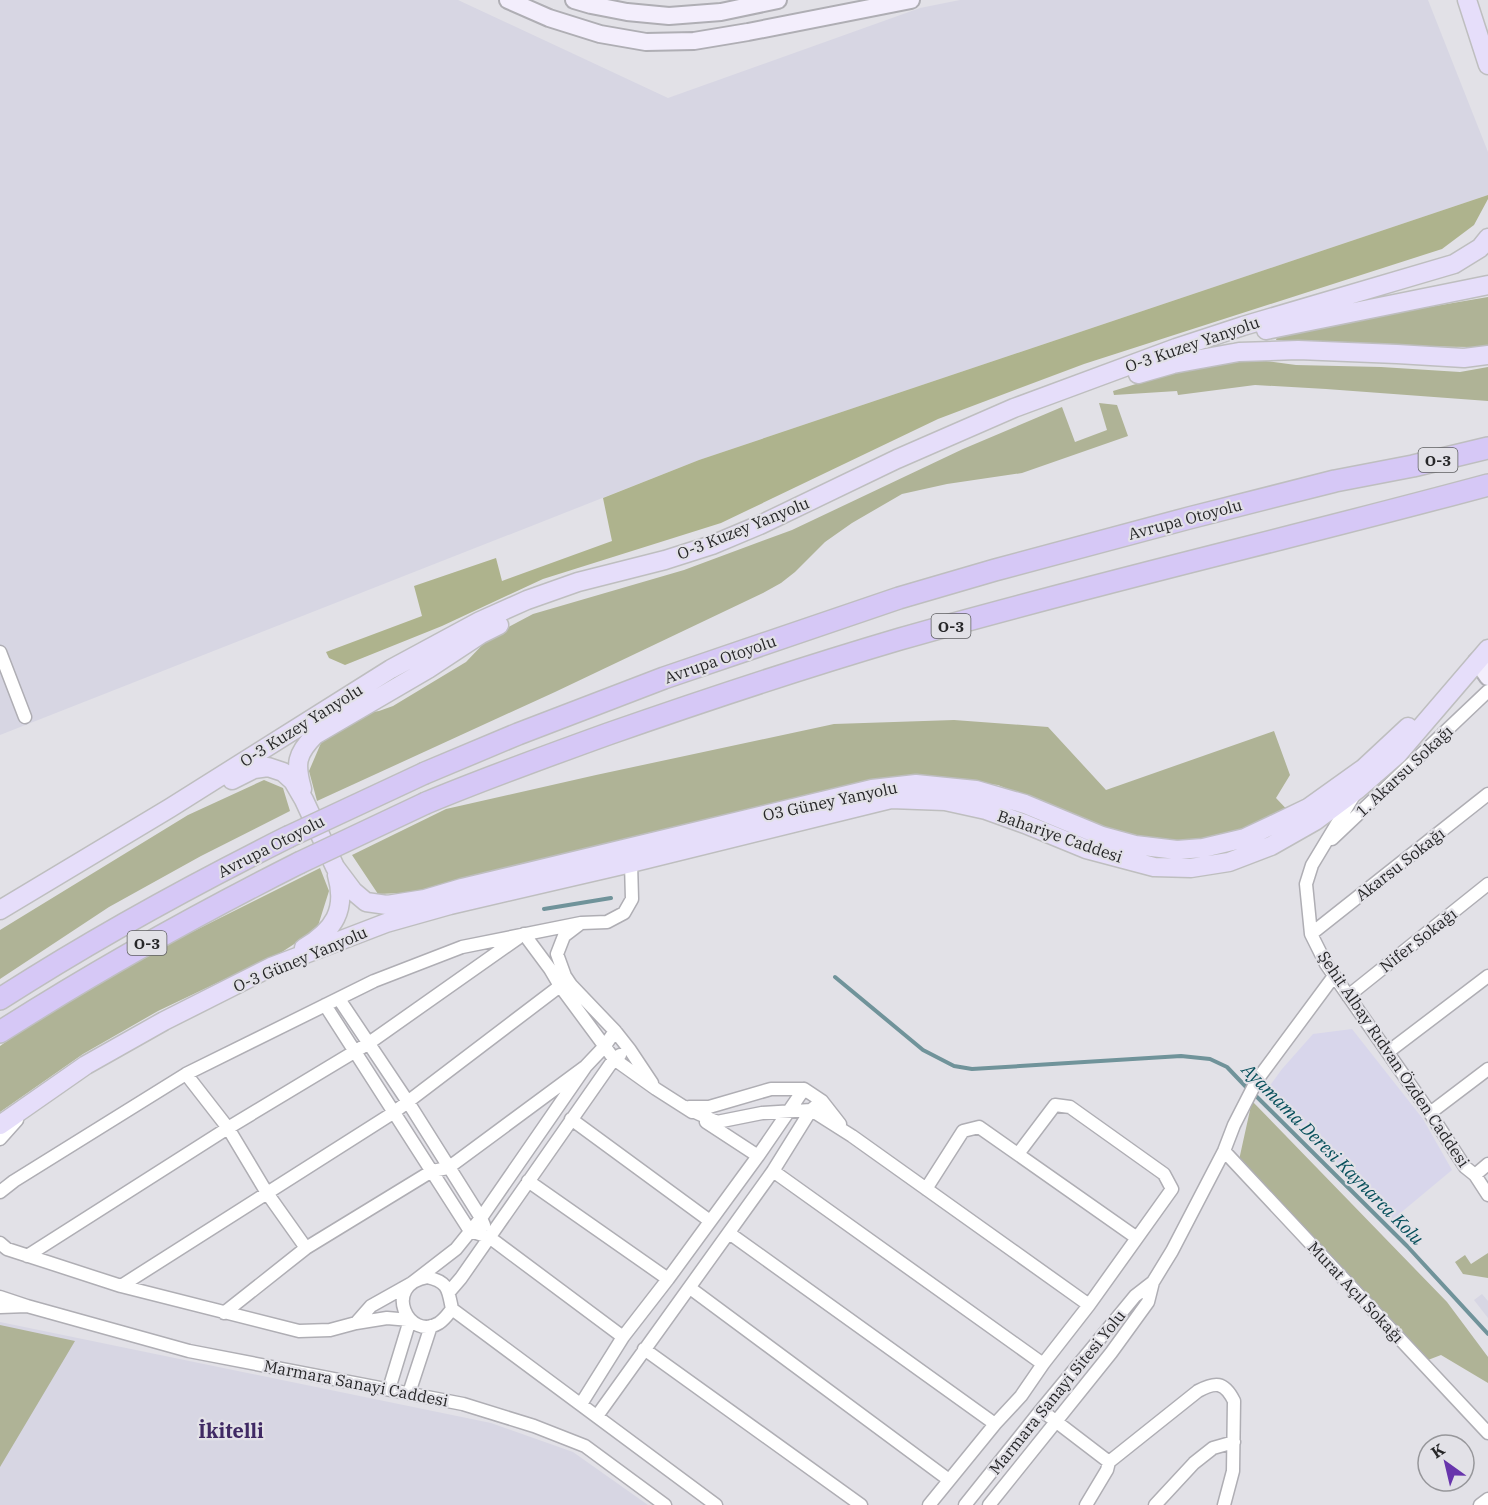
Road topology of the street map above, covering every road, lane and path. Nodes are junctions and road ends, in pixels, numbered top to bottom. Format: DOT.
graph roads {
  1 [pos="508,0"];
  2 [pos="574,0"];
  3 [pos="778,0"];
  4 [pos="911,0"];
  5 [pos="1467,2"];
  6 [pos="1488,65"];
  7 [pos="1488,238"];
  8 [pos="1488,285"];
  9 [pos="1176,348"];
  10 [pos="1488,355"];
  11 [pos="1488,435"];
  12 [pos="1488,448"];
  13 [pos="1388,470"];
  14 [pos="1488,485"];
  15 [pos="1488,635"];
  16 [pos="0,652"];
  17 [pos="1483,655"];
  18 [pos="1488,677"];
  19 [pos="1488,691"];
  20 [pos="25,717"];
  21 [pos="1358,789"];
  22 [pos="1488,794"];
  23 [pos="304,800"];
  24 [pos="170,808"];
  25 [pos="1320,850"];
  26 [pos="629,855"];
  27 [pos="335,867"];
  28 [pos="1488,884"];
  29 [pos="0,910"];
  30 [pos="581,923"];
  31 [pos="524,934"];
  32 [pos="1311,934"];
  33 [pos="271,968"];
  34 [pos="1334,976"];
  35 [pos="1488,976"];
  36 [pos="565,985"];
  37 [pos="1348,996"];
  38 [pos="0,999"];
  39 [pos="339,999"];
  40 [pos="325,1005"];
  41 [pos="615,1031"];
  42 [pos="0,1032"];
  43 [pos="369,1043"];
  44 [pos="604,1047"];
  45 [pos="630,1050"];
  46 [pos="355,1051"];
  47 [pos="1388,1052"];
  48 [pos="614,1059"];
  49 [pos="586,1066"];
  50 [pos="1488,1069"];
  51 [pos="186,1074"];
  52 [pos="656,1089"];
  53 [pos="804,1089"];
  54 [pos="822,1101"];
  55 [pos="408,1102"];
  56 [pos="29,1105"];
  57 [pos="686,1108"];
  58 [pos="811,1110"];
  59 [pos="788,1111"];
  60 [pos="393,1113"];
  61 [pos="1430,1113"];
  62 [pos="571,1119"];
  63 [pos="0,1125"];
  64 [pos="228,1128"];
  65 [pos="852,1136"];
  66 [pos="0,1139"];
  67 [pos="1224,1151"];
  68 [pos="1018,1154"];
  69 [pos="758,1156"];
  70 [pos="1488,1164"];
  71 [pos="448,1168"];
  72 [pos="432,1171"];
  73 [pos="773,1171"];
  74 [pos="1475,1175"];
  75 [pos="528,1181"];
  76 [pos="926,1189"];
  77 [pos="0,1192"];
  78 [pos="267,1192"];
  79 [pos="1488,1195"];
  80 [pos="481,1218"];
  81 [pos="710,1221"];
  82 [pos="470,1232"];
  83 [pos="729,1233"];
  84 [pos="489,1237"];
  85 [pos="1137,1238"];
  86 [pos="0,1243"];
  87 [pos="306,1248"];
  88 [pos="27,1256"];
  89 [pos="668,1280"];
  90 [pos="412,1282"];
  91 [pos="1153,1282"];
  92 [pos="121,1286"];
  93 [pos="690,1288"];
  94 [pos="449,1292"];
  95 [pos="0,1298"];
  96 [pos="1089,1305"];
  97 [pos="27,1306"];
  98 [pos="0,1307"];
  99 [pos="452,1309"];
  100 [pos="224,1313"];
  101 [pos="410,1320"];
  102 [pos="356,1323"];
  103 [pos="431,1326"];
  104 [pos="623,1337"];
  105 [pos="644,1349"];
  106 [pos="1043,1364"];
  107 [pos="388,1389"];
  108 [pos="410,1393"];
  109 [pos="581,1404"];
  110 [pos="1041,1410"];
  111 [pos="597,1416"];
  112 [pos="1057,1421"];
  113 [pos="995,1424"];
  114 [pos="1488,1433"];
  115 [pos="1234,1442"];
  116 [pos="1109,1462"];
  117 [pos="949,1480"];
  118 [pos="1488,1499"];
  119 [pos="665,1505"];
  120 [pos="716,1505"];
  121 [pos="861,1505"];
  122 [pos="928,1505"];
  123 [pos="965,1505"];
  124 [pos="989,1505"];
  125 [pos="1086,1505"];
  126 [pos="1155,1505"];
  127 [pos="1224,1505"];
  128 [pos="1480,1505"];
  1 -- 4 [label="main road"];
  2 -- 3 [label="main road"];
  5 -- 6 [label="main road"];
  7 -- 9 [label="main road, O-3 Kuzey Yanyolu"];
  8 -- 9 [label="main road"];
  9 -- 24 [label="main road, O-3 Kuzey Yanyolu"];
  10 -- 23 [label="main road, O-3 Kuzey Yanyolu"];
  11 -- 13 [label="highway"];
  12 -- 13 [label="highway, Avrupa Otoyolu / O-3"];
  13 -- 38 [label="highway, Avrupa Otoyolu / O-3, bridge"];
  14 -- 42 [label="highway, Avrupa Otoyolu / O-3, bridge"];
  15 -- 26 [label="main road, O3 Güney Yanyolu"];
  16 -- 20 [label="street"];
  17 -- 18 [label="main road"];
  17 -- 21 [label="main road, Bahariye Caddesi"];
  19 -- 25 [label="street, 1. Akarsu Sokağı"];
  21 -- 25 [label="street, Şehit Albay Rıdvan Özden Caddesi"];
  21 -- 26 [label="main road, Bahariye Caddesi"];
  22 -- 32 [label="street, Akarsu Sokağı"];
  23 -- 24 [label="main road"];
  23 -- 27 [label="main road, O-3 Güney Yanyolu"];
  24 -- 29 [label="main road, O-3 Kuzey Yanyolu"];
  25 -- 32 [label="street, Şehit Albay Rıdvan Özden Caddesi"];
  26 -- 27 [label="main road, O-3 Güney Yanyolu"];
  26 -- 30 [label="street"];
  26 -- 33 [label="main road, O-3 Güney Yanyolu"];
  27 -- 33 [label="main road"];
  28 -- 37 [label="street, Nifer Sokağı"];
  30 -- 31 [label="street"];
  30 -- 36 [label="street"];
  31 -- 36 [label="street"];
  31 -- 39 [label="street"];
  31 -- 43 [label="street"];
  32 -- 34 [label="street, Şehit Albay Rıdvan Özden Caddesi"];
  33 -- 56 [label="main road, O-3 Güney Yanyolu"];
  34 -- 37 [label="street, Şehit Albay Rıdvan Özden Caddesi"];
  34 -- 67 [label="street, Marmara Sanayi Sitesi Yolu"];
  35 -- 47 [label="street"];
  36 -- 41 [label="street"];
  36 -- 44 [label="street"];
  36 -- 55 [label="street"];
  37 -- 47 [label="street, Şehit Albay Rıdvan Özden Caddesi"];
  39 -- 40 [label="street"];
  39 -- 43 [label="street"];
  40 -- 46 [label="street"];
  40 -- 51 [label="street"];
  41 -- 44 [label="street"];
  41 -- 45 [label="street"];
  43 -- 46 [label="street"];
  43 -- 55 [label="street"];
  44 -- 48 [label="street"];
  44 -- 49 [label="street"];
  45 -- 48 [label="street"];
  45 -- 52 [label="street"];
  46 -- 60 [label="street"];
  46 -- 64 [label="street"];
  47 -- 61 [label="street, Şehit Albay Rıdvan Özden Caddesi"];
  48 -- 52 [label="street"];
  48 -- 62 [label="street"];
  49 -- 71 [label="street"];
  49 -- 80 [label="street"];
  50 -- 61 [label="street"];
  51 -- 64 [label="street"];
  51 -- 77 [label="street"];
  52 -- 57 [label="street"];
  53 -- 54 [label="street"];
  53 -- 57 [label="street"];
  53 -- 59 [label="street"];
  54 -- 58 [label="street"];
  54 -- 65 [label="street"];
  55 -- 60 [label="street"];
  55 -- 71 [label="street"];
  56 -- 63 [label="main road, O-3 Güney Yanyolu"];
  56 -- 66 [label="street"];
  57 -- 59 [label="street"];
  57 -- 69 [label="street"];
  58 -- 59 [label="street"];
  58 -- 65 [label="street"];
  58 -- 73 [label="street"];
  59 -- 69 [label="street"];
  60 -- 72 [label="street"];
  60 -- 78 [label="street"];
  61 -- 74 [label="street, Şehit Albay Rıdvan Özden Caddesi"];
  62 -- 75 [label="street"];
  62 -- 81 [label="street"];
  64 -- 78 [label="street"];
  64 -- 88 [label="street"];
  65 -- 76 [label="street"];
  67 -- 91 [label="street, Marmara Sanayi Sitesi Yolu"];
  67 -- 114 [label="street, Murat Açıl Sokağı"];
  68 -- 76 [label="street"];
  68 -- 85 [label="street"];
  68 -- 85 [label="street"];
  69 -- 81 [label="street"];
  70 -- 74 [label="street"];
  71 -- 72 [label="street"];
  71 -- 80 [label="street"];
  72 -- 82 [label="street"];
  72 -- 87 [label="street"];
  73 -- 83 [label="street"];
  73 -- 106 [label="street"];
  74 -- 79 [label="street, Şehit Albay Rıdvan Özden Caddesi"];
  75 -- 84 [label="street"];
  75 -- 89 [label="street"];
  76 -- 96 [label="street"];
  78 -- 87 [label="street"];
  78 -- 92 [label="street"];
  80 -- 82 [label="street"];
  80 -- 84 [label="street"];
  81 -- 89 [label="street"];
  82 -- 84 [label="street"];
  82 -- 90 [label="street"];
  83 -- 93 [label="street"];
  83 -- 113 [label="street"];
  84 -- 94 [label="street"];
  84 -- 104 [label="street"];
  85 -- 96 [label="street"];
  86 -- 88 [label="street"];
  87 -- 100 [label="street"];
  88 -- 92 [label="street"];
  89 -- 104 [label="street"];
  90 -- 94 [label="street"];
  90 -- 101 [label="street"];
  90 -- 102 [label="street"];
  91 -- 110 [label="street, Marmara Sanayi Sitesi Yolu"];
  91 -- 112 [label="street, Marmara Sanayi Sitesi Yolu"];
  92 -- 100 [label="street"];
  93 -- 105 [label="street"];
  93 -- 117 [label="street"];
  94 -- 99 [label="street"];
  95 -- 97 [label="street, Marmara Sanayi Caddesi"];
  96 -- 106 [label="street"];
  97 -- 98 [label="street, Marmara Sanayi Caddesi"];
  97 -- 107 [label="street, Marmara Sanayi Caddesi"];
  99 -- 103 [label="street"];
  99 -- 109 [label="street"];
  100 -- 102 [label="street"];
  101 -- 102 [label="street"];
  101 -- 103 [label="street"];
  101 -- 107 [label="street"];
  103 -- 108 [label="street"];
  104 -- 109 [label="street"];
  105 -- 111 [label="street"];
  105 -- 121 [label="street"];
  106 -- 113 [label="street"];
  107 -- 108 [label="street, Marmara Sanayi Caddesi"];
  108 -- 119 [label="street, Marmara Sanayi Caddesi"];
  109 -- 111 [label="street"];
  110 -- 112 [label="street"];
  110 -- 123 [label="street, Marmara Sanayi Sitesi Yolu"];
  111 -- 120 [label="street"];
  112 -- 116 [label="street"];
  112 -- 124 [label="street, Marmara Sanayi Sitesi Yolu"];
  113 -- 117 [label="street"];
  115 -- 116 [label="street"];
  115 -- 126 [label="street"];
  115 -- 127 [label="street"];
  116 -- 125 [label="street"];
  117 -- 122 [label="street"];
  118 -- 128 [label="street"];
}
